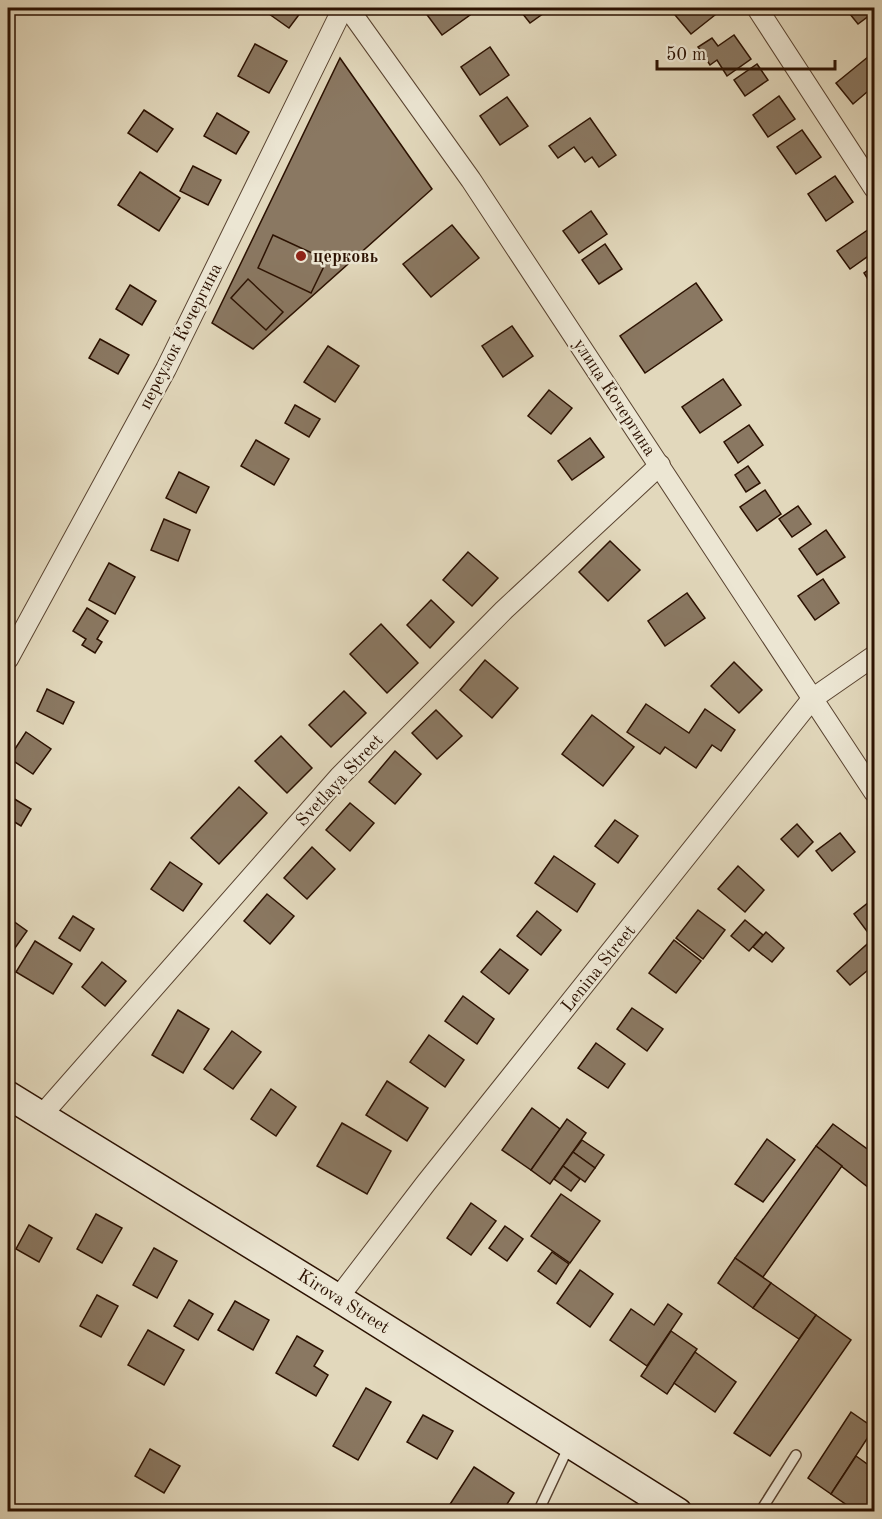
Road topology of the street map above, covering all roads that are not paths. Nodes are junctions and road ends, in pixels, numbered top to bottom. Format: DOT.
graph roads {
  1 [pos="343,8"];
  2 [pos="348,8"];
  3 [pos="757,8"];
  4 [pos="874,188"];
  5 [pos="660,465"];
  6 [pos="874,657"];
  7 [pos="8,659"];
  8 [pos="812,699"];
  9 [pos="874,792"];
  10 [pos="8,1095"];
  11 [pos="41,1116"];
  12 [pos="339,1298"];
  13 [pos="570,1443"];
  14 [pos="796,1455"];
  15 [pos="538,1512"];
  16 [pos="678,1512"];
  17 [pos="760,1512"];
  1 -- 7 [label="street, переулок Кочергина"];
  2 -- 5 [label="street, улица Кочергина"];
  3 -- 4 [label="street"];
  5 -- 8 [label="street, улица Кочергина"];
  5 -- 11 [label="street, Svetlaya Street"];
  6 -- 8 [label="street, Lenina Street"];
  8 -- 9 [label="street, улица Кочергина"];
  8 -- 12 [label="street, Lenina Street"];
  10 -- 11 [label="main road, Kirova Street"];
  11 -- 12 [label="main road, Kirova Street"];
  12 -- 13 [label="main road, Kirova Street"];
  13 -- 15 [label="lane"];
  13 -- 16 [label="main road, Kirova Street"];
  14 -- 17 [label="lane"];
}
